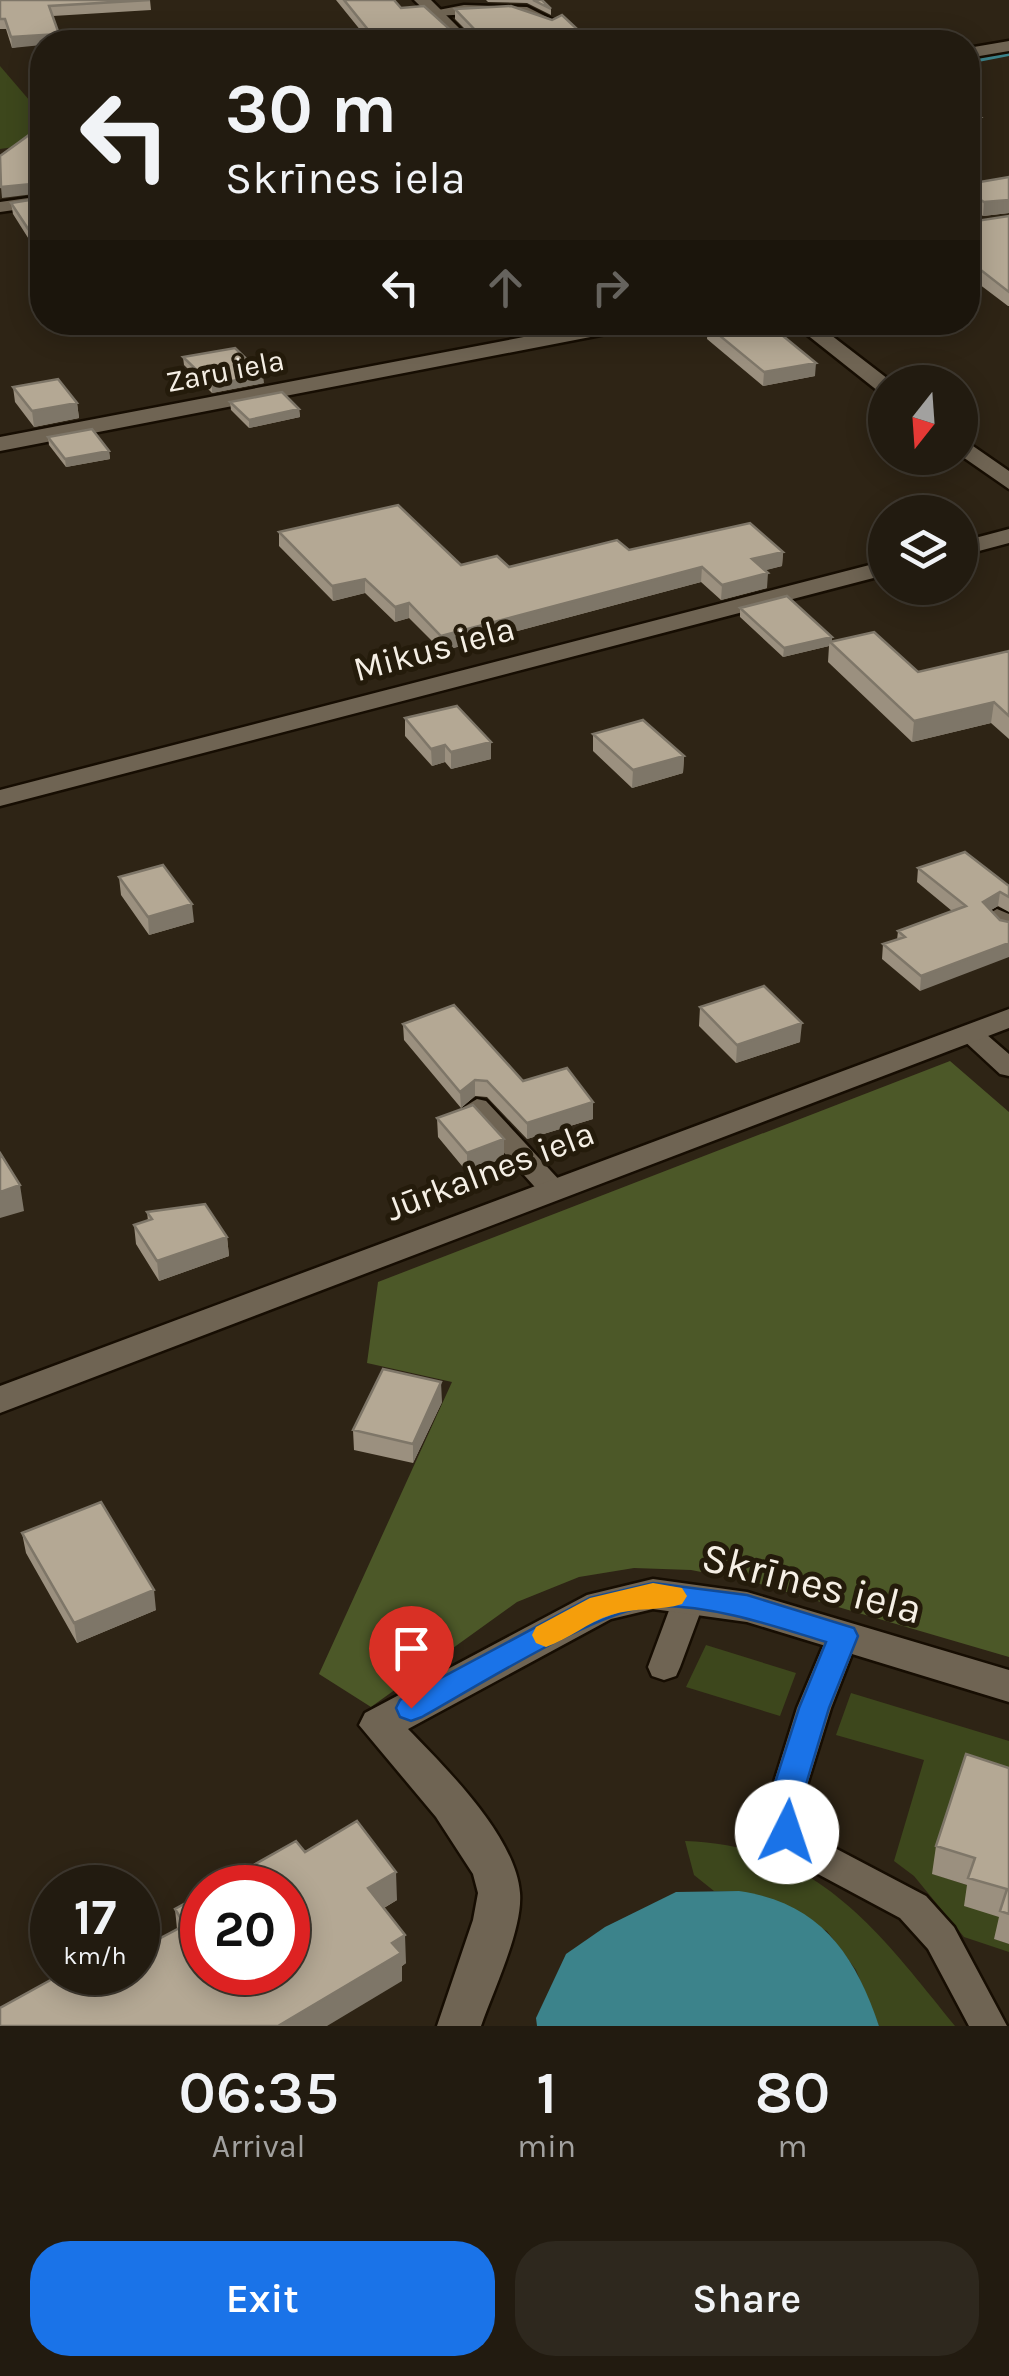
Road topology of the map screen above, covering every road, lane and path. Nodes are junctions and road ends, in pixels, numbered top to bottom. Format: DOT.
graph roads {
  1 [pos="428,6"];
  2 [pos="553,23"];
  3 [pos="452,30"];
  4 [pos="1009,46"];
  5 [pos="980,52"];
  6 [pos="30,203"];
  7 [pos="0,207"];
  8 [pos="569,335"];
  9 [pos="818,335"];
  10 [pos="868,374"];
  11 [pos="0,444"];
  12 [pos="978,458"];
  13 [pos="1009,482"];
  14 [pos="1009,536"];
  15 [pos="978,544"];
  16 [pos="868,572"];
  17 [pos="0,798"];
  18 [pos="1009,1018"];
  19 [pos="970,1032"];
  20 [pos="1009,1068"];
  21 [pos="476,1108"];
  22 [pos="553,1190"];
  23 [pos="0,1400"];
  24 [pos="690,1597"];
  25 [pos="843,1636"];
  26 [pos="664,1666"];
  27 [pos="1009,1686"];
  28 [pos="459,2026"];
  29 [pos="988,2026"];
  1 -- 2 [label="lane"];
  1 -- 3 [label="street"];
  4 -- 5 [label="street"];
  6 -- 7 [label="street"];
  8 -- 11 [label="street, Zaru iela"];
  9 -- 10 [label="street"];
  12 -- 13 [label="street"];
  14 -- 15 [label="street"];
  16 -- 17 [label="street, Mikus iela"];
  18 -- 19 [label="street, Jūrkalnes iela"];
  19 -- 20 [label="lane"];
  19 -- 22 [label="street, Jūrkalnes iela"];
  21 -- 22 [label="lane"];
  22 -- 23 [label="street, Jūrkalnes iela"];
  24 -- 25 [label="street, Skrīnes iela"];
  24 -- 26 [label="lane"];
  24 -- 28 [label="street, Skrīnes iela"];
  25 -- 27 [label="street, Skrīnes iela"];
  25 -- 29 [label="lane"];
}
